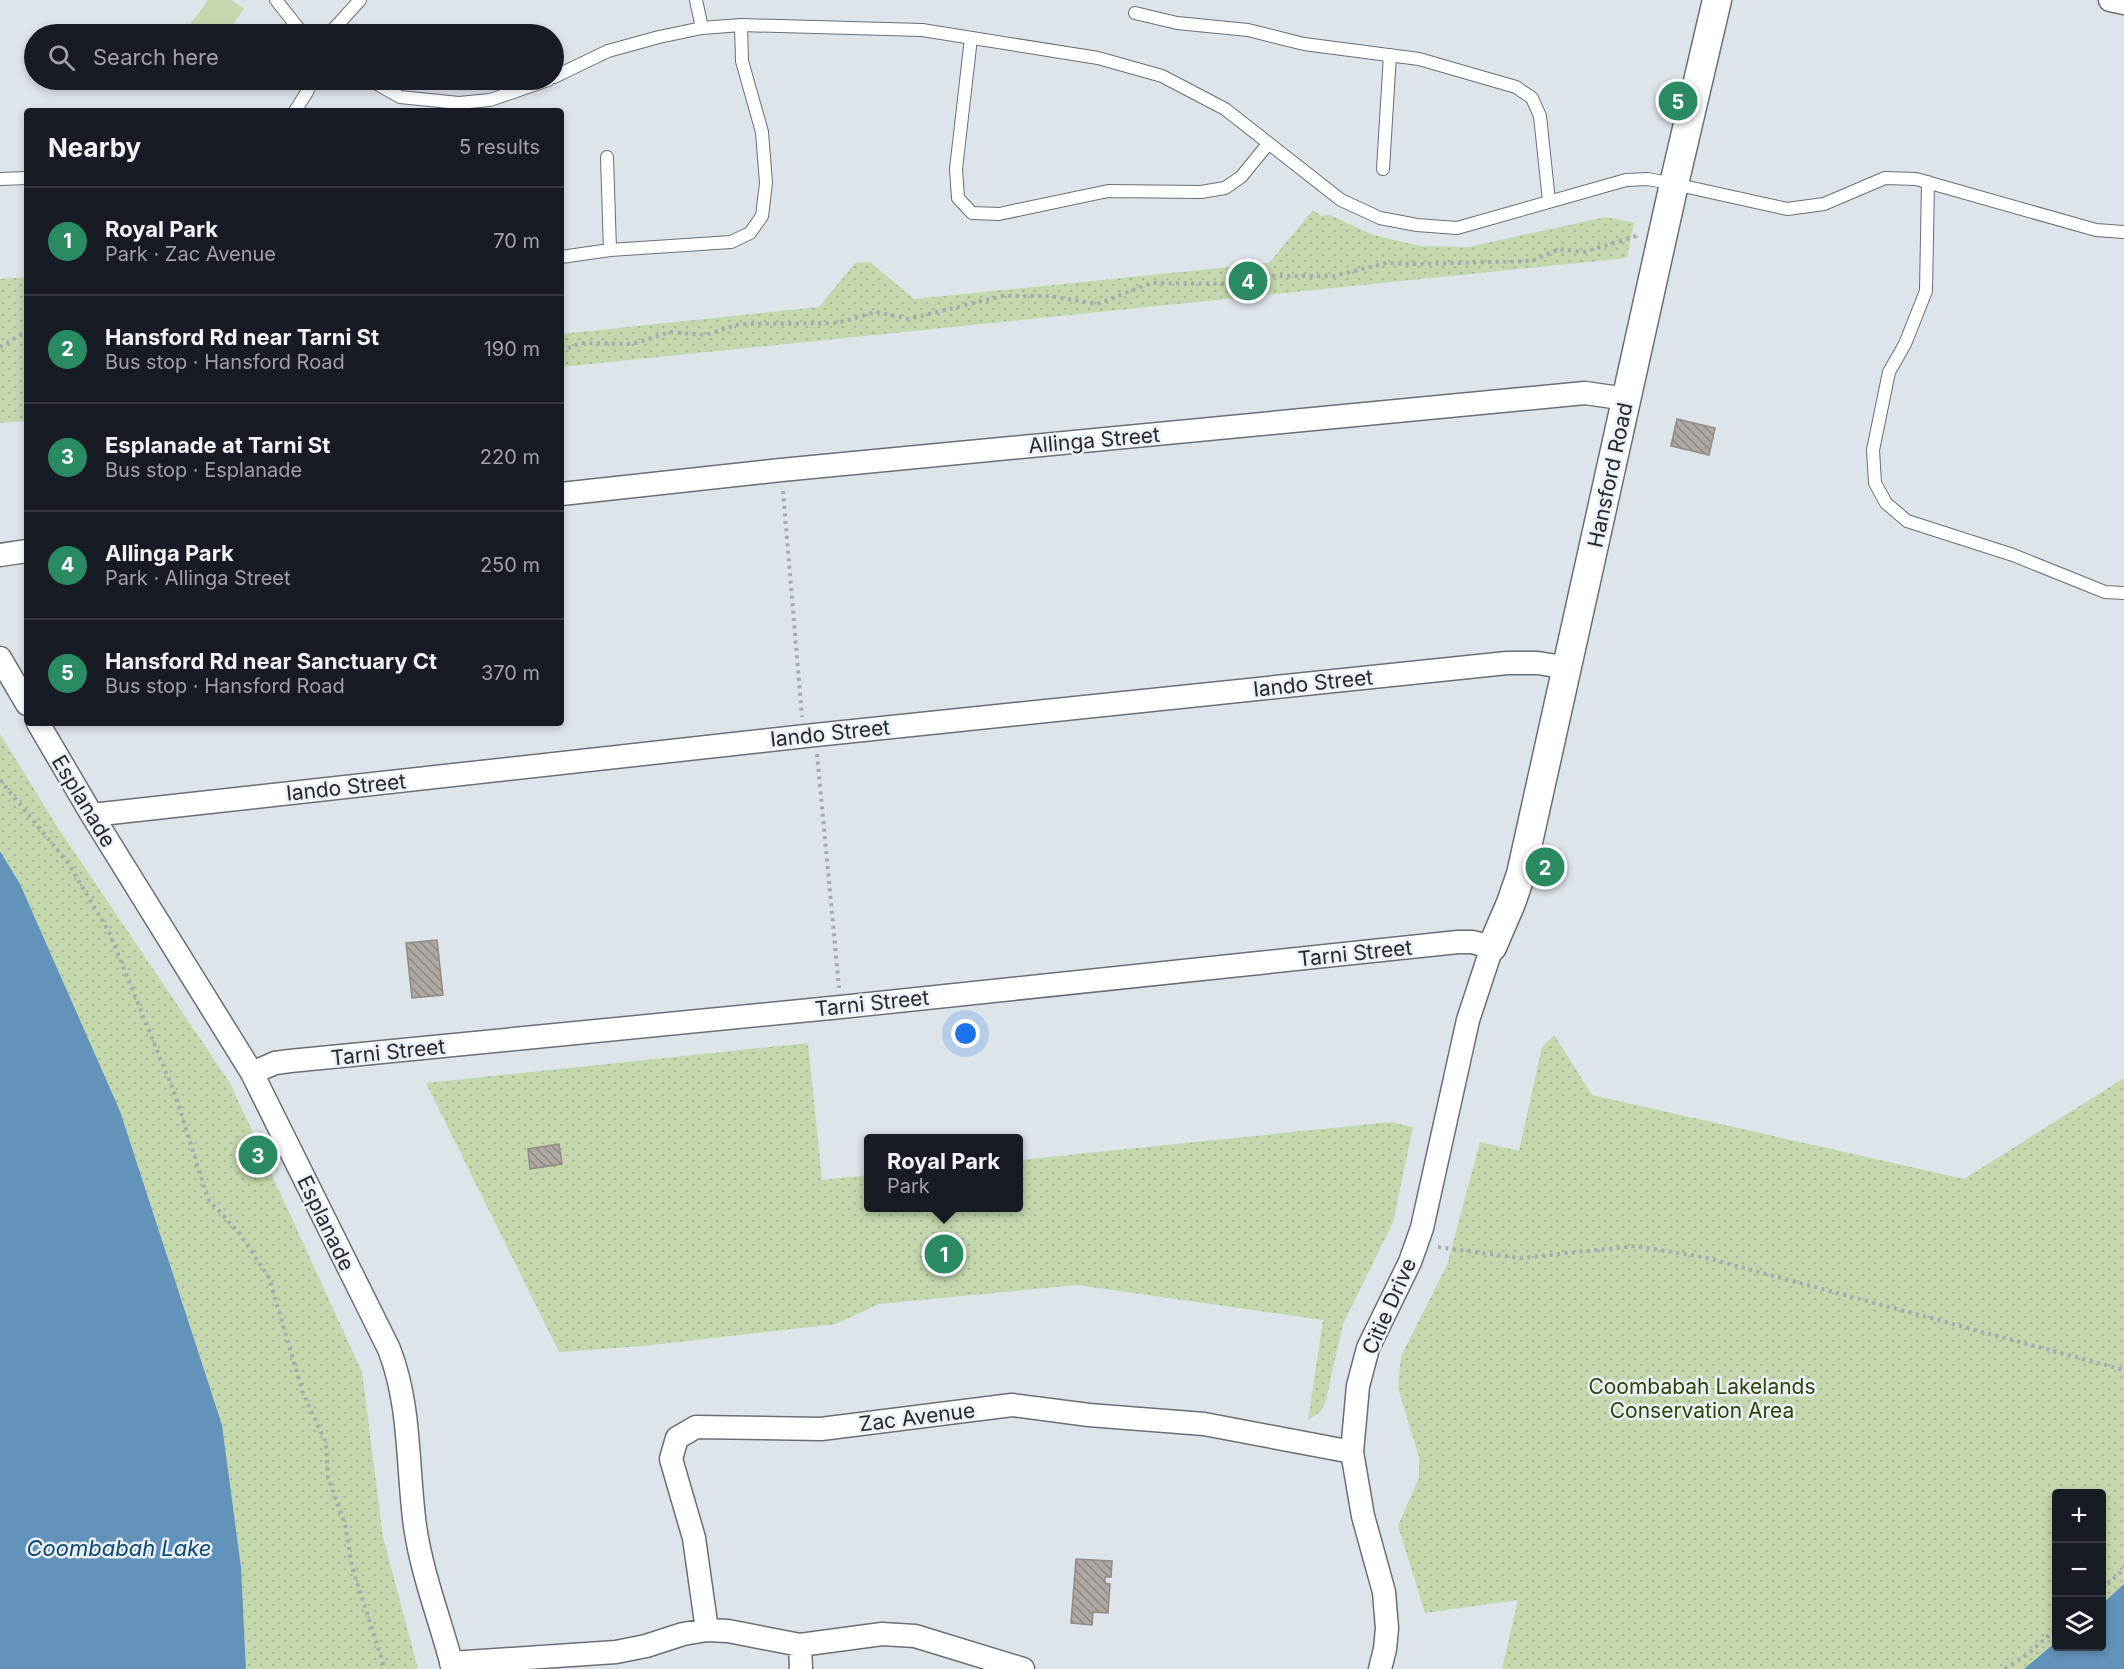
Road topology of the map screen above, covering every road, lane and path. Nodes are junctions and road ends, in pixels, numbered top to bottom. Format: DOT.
graph roads {
  1 [pos="276,0"];
  2 [pos="360,0"];
  3 [pos="696,0"];
  4 [pos="1717,0"];
  5 [pos="2110,0"];
  6 [pos="2124,3"];
  7 [pos="1135,13"];
  8 [pos="295,24"];
  9 [pos="338,24"];
  10 [pos="741,25"];
  11 [pos="702,28"];
  12 [pos="971,38"];
  13 [pos="1390,55"];
  14 [pos="564,72"];
  15 [pos="308,90"];
  16 [pos="388,90"];
  17 [pos="519,90"];
  18 [pos="460,107"];
  19 [pos="297,108"];
  20 [pos="1268,144"];
  21 [pos="607,157"];
  22 [pos="1383,169"];
  23 [pos="24,178"];
  24 [pos="0,179"];
  25 [pos="1928,182"];
  26 [pos="1674,184"];
  27 [pos="1549,201"];
  28 [pos="1638,225"];
  29 [pos="2124,232"];
  30 [pos="610,250"];
  31 [pos="564,257"];
  32 [pos="24,333"];
  33 [pos="0,347"];
  34 [pos="564,350"];
  35 [pos="1627,399"];
  36 [pos="781,470"];
  37 [pos="564,494"];
  38 [pos="24,551"];
  39 [pos="0,555"];
  40 [pos="2124,593"];
  41 [pos="0,658"];
  42 [pos="1568,668"];
  43 [pos="24,699"];
  44 [pos="40,726"];
  45 [pos="809,735"];
  46 [pos="0,780"];
  47 [pos="92,815"];
  48 [pos="1492,947"];
  49 [pos="841,1007"];
  50 [pos="252,1073"];
  51 [pos="1438,1247"];
  52 [pos="2124,1370"];
  53 [pos="1352,1452"];
  54 [pos="2124,1566"];
  55 [pos="2106,1585"];
  56 [pos="707,1630"];
  57 [pos="2052,1633"];
  58 [pos="800,1645"];
  59 [pos="452,1666"];
  60 [pos="385,1669"];
  61 [pos="801,1669"];
  62 [pos="1023,1669"];
  63 [pos="1380,1669"];
  64 [pos="2005,1669"];
  1 -- 8 [label="lane"];
  2 -- 9 [label="lane"];
  3 -- 11 [label="lane"];
  4 -- 26 [label="street, Hansford Road"];
  5 -- 6 [label="street"];
  7 -- 13 [label="lane"];
  10 -- 11 [label="lane"];
  10 -- 12 [label="lane"];
  10 -- 30 [label="lane"];
  11 -- 14 [label="lane"];
  12 -- 20 [label="lane"];
  12 -- 20 [label="lane"];
  13 -- 22 [label="lane"];
  13 -- 27 [label="lane"];
  15 -- 19 [label="lane"];
  16 -- 18 [label="lane"];
  17 -- 18 [label="lane"];
  20 -- 27 [label="lane"];
  21 -- 30 [label="lane"];
  23 -- 24 [label="lane"];
  25 -- 26 [label="lane"];
  25 -- 29 [label="lane"];
  25 -- 40 [label="lane"];
  26 -- 27 [label="lane"];
  26 -- 35 [label="street, Hansford Road"];
  28 -- 34 [label="path"];
  30 -- 31 [label="lane"];
  32 -- 33 [label="path"];
  35 -- 36 [label="street, Allinga Street"];
  35 -- 42 [label="street, Hansford Road"];
  36 -- 37 [label="street, Allinga Street"];
  36 -- 45 [label="path"];
  38 -- 39 [label="street"];
  41 -- 43 [label="street"];
  42 -- 45 [label="street, Iando Street"];
  42 -- 48 [label="street, Hansford Road"];
  44 -- 47 [label="street, Esplanade"];
  45 -- 47 [label="street, Iando Street"];
  45 -- 49 [label="path"];
  46 -- 60 [label="path"];
  47 -- 50 [label="street, Esplanade"];
  48 -- 49 [label="street, Tarni Street"];
  48 -- 53 [label="street, Citie Drive"];
  49 -- 50 [label="street, Tarni Street"];
  50 -- 59 [label="street, Esplanade"];
  51 -- 52 [label="path"];
  53 -- 56 [label="street, Zac Avenue"];
  53 -- 63 [label="street, Citie Drive"];
  54 -- 55 [label="path"];
  56 -- 58 [label="street"];
  56 -- 59 [label="street"];
  57 -- 64 [label="path"];
  58 -- 61 [label="street"];
  58 -- 62 [label="street"];
}
